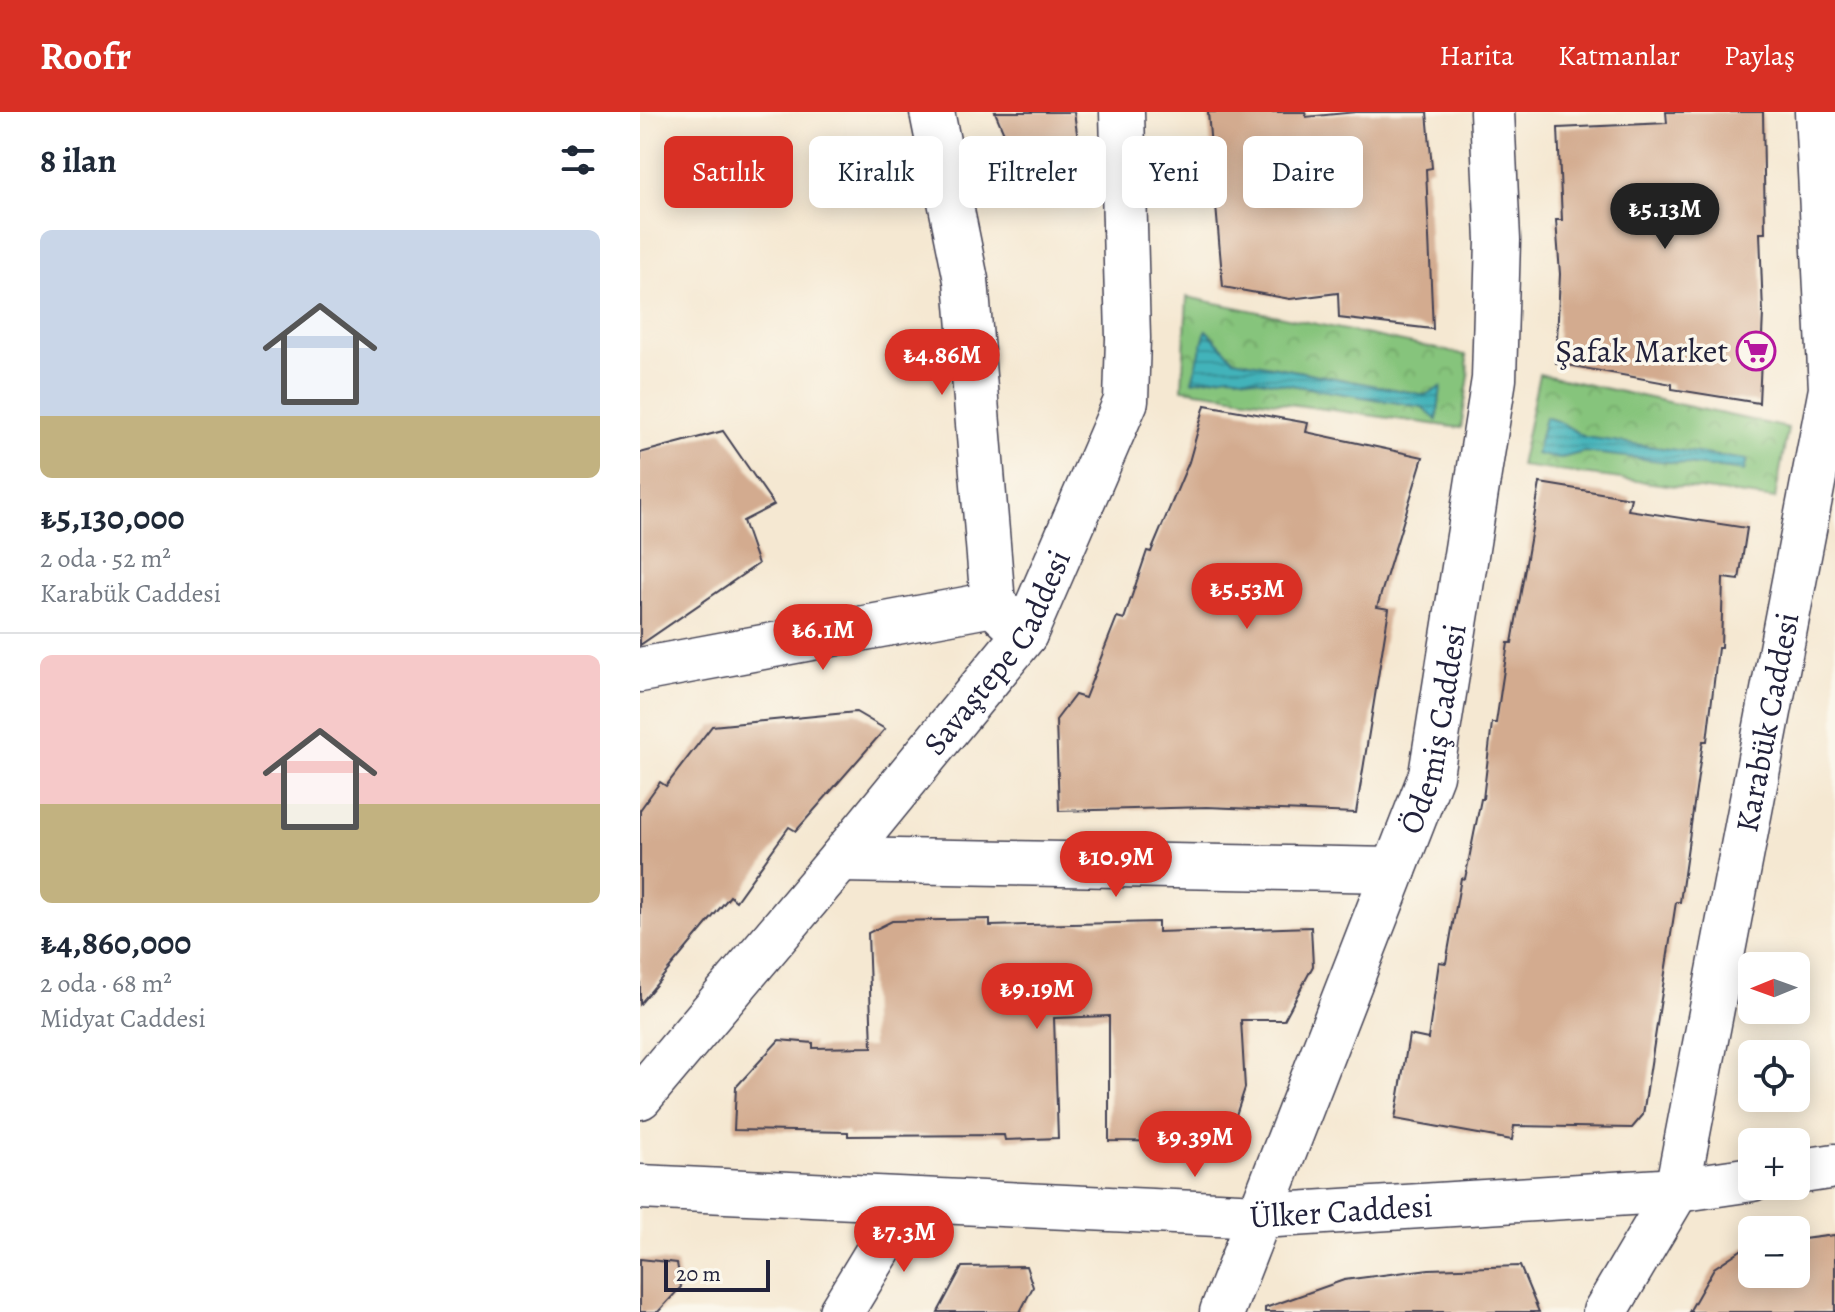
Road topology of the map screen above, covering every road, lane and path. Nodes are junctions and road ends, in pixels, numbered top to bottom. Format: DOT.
graph roads {
  1 [pos="932,112"];
  2 [pos="1122,112"];
  3 [pos="1492,112"];
  4 [pos="1817,112"];
  5 [pos="993,604"];
  6 [pos="1025,634"];
  7 [pos="640,670"];
  8 [pos="840,860"];
  9 [pos="1394,870"];
  10 [pos="640,1097"];
  11 [pos="1835,1166"];
  12 [pos="1810,1170"];
  13 [pos="1738,1181"];
  14 [pos="640,1187"];
  15 [pos="1677,1190"];
  16 [pos="909,1200"];
  17 [pos="1260,1216"];
  18 [pos="841,1312"];
  19 [pos="1222,1312"];
  20 [pos="1605,1312"];
  1 -- 5 [label="street"];
  2 -- 6 [label="street, Savaştepe Caddesi"];
  3 -- 9 [label="street, Ödemiş Caddesi"];
  4 -- 15 [label="street, Karabük Caddesi"];
  5 -- 6 [label="street"];
  5 -- 7 [label="street"];
  6 -- 8 [label="street, Savaştepe Caddesi"];
  8 -- 9 [label="street"];
  8 -- 10 [label="street, Savaştepe Caddesi"];
  9 -- 17 [label="street, Ödemiş Caddesi"];
  11 -- 12 [label="street"];
  13 -- 15 [label="street, Ülker Caddesi"];
  14 -- 16 [label="street, Ülker Caddesi"];
  15 -- 17 [label="street, Ülker Caddesi"];
  15 -- 20 [label="street, Karabük Caddesi"];
  16 -- 17 [label="street, Ülker Caddesi"];
  16 -- 18 [label="street"];
  17 -- 19 [label="street, Ödemiş Caddesi"];
}
